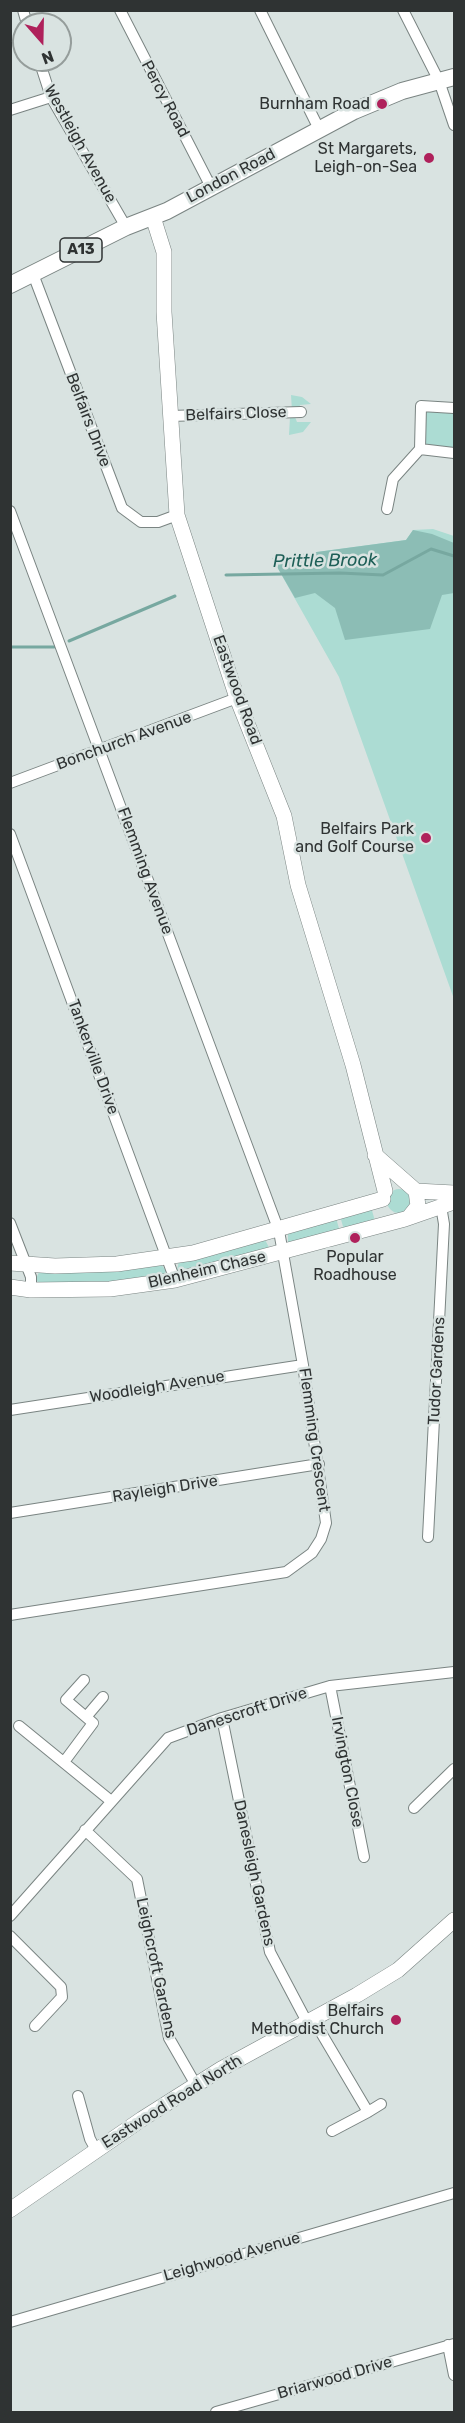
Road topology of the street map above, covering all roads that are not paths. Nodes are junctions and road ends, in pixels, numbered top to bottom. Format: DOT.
graph roads {
  1 [pos="120,10"];
  2 [pos="260,10"];
  3 [pos="403,10"];
  4 [pos="43,72"];
  5 [pos="447,79"];
  6 [pos="51,97"];
  7 [pos="10,110"];
  8 [pos="454,125"];
  9 [pos="319,129"];
  10 [pos="211,187"];
  11 [pos="153,217"];
  12 [pos="126,227"];
  13 [pos="33,274"];
  14 [pos="10,285"];
  15 [pos="454,408"];
  16 [pos="302,412"];
  17 [pos="170,417"];
  18 [pos="420,449"];
  19 [pos="454,453"];
  20 [pos="387,509"];
  21 [pos="10,511"];
  22 [pos="177,515"];
  23 [pos="237,699"];
  24 [pos="100,750"];
  25 [pos="10,783"];
  26 [pos="10,834"];
  27 [pos="375,1155"];
  28 [pos="409,1187"];
  29 [pos="454,1193"];
  30 [pos="384,1195"];
  31 [pos="448,1204"];
  32 [pos="405,1217"];
  33 [pos="10,1223"];
  34 [pos="279,1231"];
  35 [pos="285,1252"];
  36 [pos="167,1258"];
  37 [pos="18,1264"];
  38 [pos="175,1280"];
  39 [pos="10,1287"];
  40 [pos="31,1290"];
  41 [pos="303,1365"];
  42 [pos="10,1410"];
  43 [pos="319,1464"];
  44 [pos="10,1513"];
  45 [pos="428,1537"];
  46 [pos="10,1615"];
  47 [pos="454,1672"];
  48 [pos="84,1680"];
  49 [pos="330,1686"];
  50 [pos="103,1697"];
  51 [pos="86,1718"];
  52 [pos="222,1718"];
  53 [pos="19,1726"];
  54 [pos="64,1762"];
  55 [pos="454,1769"];
  56 [pos="111,1801"];
  57 [pos="414,1808"];
  58 [pos="85,1830"];
  59 [pos="364,1857"];
  60 [pos="10,1916"];
  61 [pos="454,1920"];
  62 [pos="10,1936"];
  63 [pos="310,2020"];
  64 [pos="35,2026"];
  65 [pos="196,2085"];
  66 [pos="78,2096"];
  67 [pos="381,2104"];
  68 [pos="368,2112"];
  69 [pos="332,2131"];
  70 [pos="96,2150"];
  71 [pos="454,2193"];
  72 [pos="10,2210"];
  73 [pos="10,2322"];
  74 [pos="451,2344"];
  75 [pos="454,2375"];
  76 [pos="216,2412"];
  1 -- 10 [label="street, Percy Road"];
  2 -- 9 [label="street"];
  3 -- 5 [label="street"];
  4 -- 6 [label="street, Westleigh Avenue"];
  5 -- 8 [label="street"];
  5 -- 9 [label="main road, London Road / A13"];
  6 -- 7 [label="street"];
  6 -- 12 [label="street, Westleigh Avenue"];
  9 -- 10 [label="main road, London Road / A13"];
  10 -- 11 [label="main road, London Road / A13"];
  11 -- 12 [label="main road, London Road / A13"];
  11 -- 17 [label="street, Eastwood Road"];
  12 -- 13 [label="main road, London Road / A13"];
  13 -- 14 [label="main road, London Road / A13"];
  13 -- 22 [label="street, Belfairs Drive"];
  15 -- 18 [label="street"];
  16 -- 17 [label="street, Belfairs Close"];
  17 -- 22 [label="street, Eastwood Road"];
  18 -- 19 [label="street"];
  18 -- 20 [label="street"];
  21 -- 24 [label="street, Flemming Avenue"];
  22 -- 23 [label="street, Eastwood Road"];
  23 -- 24 [label="street, Bonchurch Avenue"];
  23 -- 27 [label="street, Eastwood Road"];
  24 -- 25 [label="street, Bonchurch Avenue"];
  24 -- 34 [label="street, Flemming Avenue"];
  26 -- 36 [label="street, Tankerville Drive"];
  27 -- 28 [label="street"];
  27 -- 30 [label="street, Eastwood Road"];
  28 -- 29 [label="street"];
  28 -- 30 [label="street"];
  28 -- 32 [label="street"];
  30 -- 32 [label="street"];
  30 -- 34 [label="street, Blenheim Chase"];
  31 -- 32 [label="street"];
  31 -- 45 [label="street, Tudor Gardens"];
  32 -- 35 [label="street, Blenheim Chase"];
  33 -- 37 [label="street"];
  34 -- 35 [label="street, Flemming Crescent"];
  34 -- 36 [label="street, Blenheim Chase"];
  35 -- 38 [label="street, Blenheim Chase"];
  35 -- 41 [label="street, Flemming Crescent"];
  36 -- 37 [label="street, Blenheim Chase"];
  36 -- 38 [label="street, Tankerville Drive"];
  37 -- 40 [label="street"];
  38 -- 40 [label="street, Blenheim Chase"];
  39 -- 40 [label="street, Blenheim Chase"];
  41 -- 42 [label="street, Woodleigh Avenue"];
  41 -- 43 [label="street, Flemming Crescent"];
  43 -- 44 [label="street, Rayleigh Drive"];
  43 -- 46 [label="street, Flemming Crescent"];
  47 -- 49 [label="street, Danescroft Drive"];
  48 -- 51 [label="street"];
  49 -- 52 [label="street, Danescroft Drive"];
  49 -- 59 [label="street, Irvington Close"];
  50 -- 51 [label="street"];
  51 -- 54 [label="street"];
  52 -- 56 [label="street, Danescroft Drive"];
  52 -- 63 [label="street, Danesleigh Gardens"];
  53 -- 54 [label="street"];
  54 -- 56 [label="street"];
  55 -- 57 [label="street"];
  56 -- 58 [label="street, Danescroft Drive"];
  58 -- 60 [label="street, Danescroft Drive"];
  58 -- 65 [label="street, Leighcroft Gardens"];
  61 -- 63 [label="street, Eastwood Road North"];
  62 -- 64 [label="street"];
  63 -- 65 [label="street, Eastwood Road North"];
  63 -- 68 [label="street, Danesleigh Gardens"];
  65 -- 70 [label="street, Eastwood Road North"];
  66 -- 70 [label="street"];
  67 -- 68 [label="street"];
  68 -- 69 [label="street"];
  70 -- 72 [label="street, Eastwood Road North"];
  71 -- 73 [label="street, Leighwood Avenue"];
  74 -- 75 [label="street"];
  74 -- 76 [label="street, Briarwood Drive"];
}
